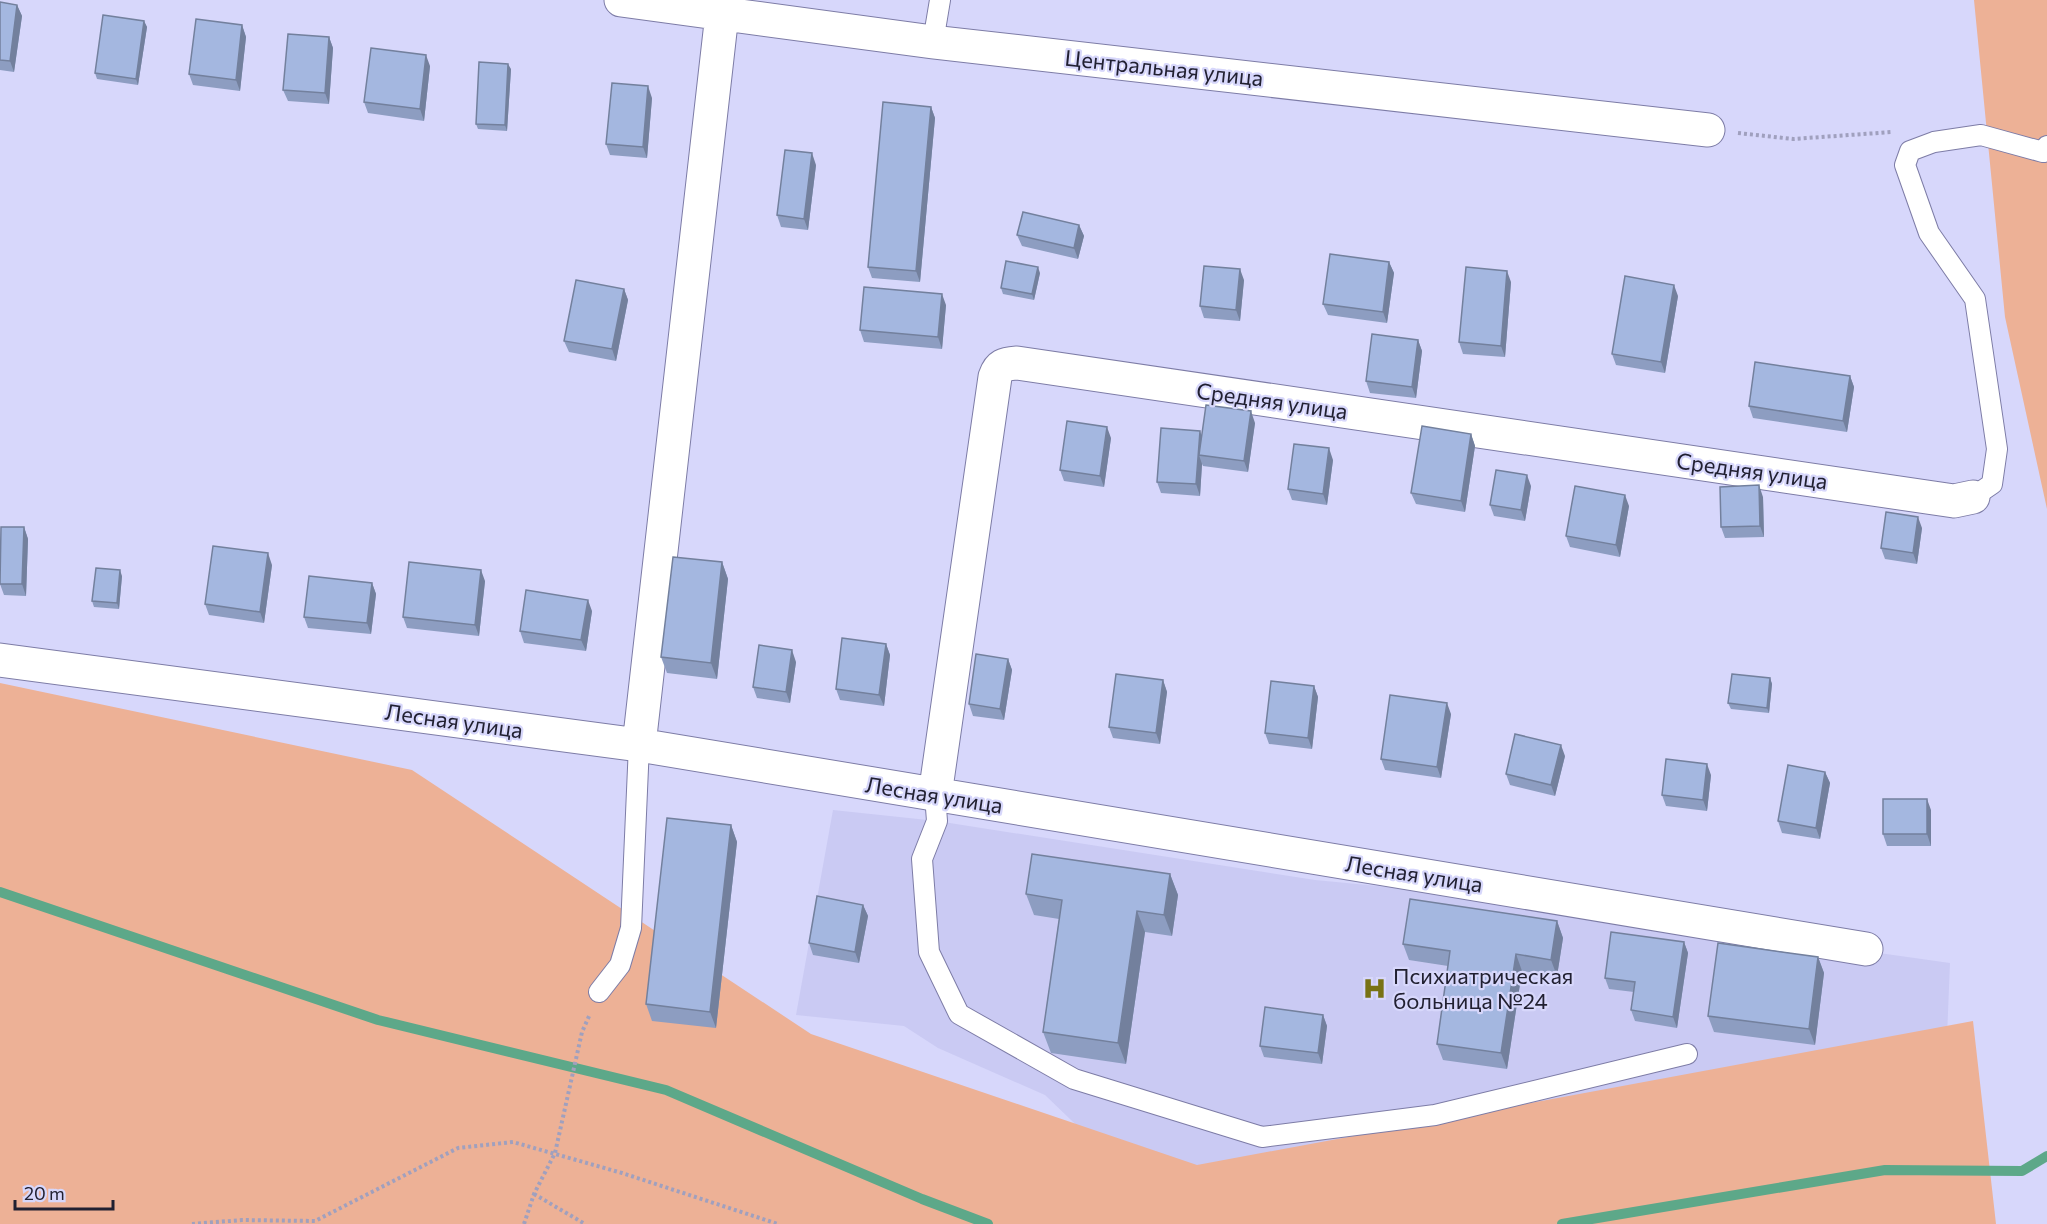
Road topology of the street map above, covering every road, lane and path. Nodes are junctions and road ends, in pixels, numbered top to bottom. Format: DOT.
graph roads {
  1 [pos="621,0"];
  2 [pos="940,0"];
  3 [pos="722,14"];
  4 [pos="933,42"];
  5 [pos="1708,130"];
  6 [pos="1896,132"];
  7 [pos="2047,146"];
  8 [pos="1973,497"];
  9 [pos="0,660"];
  10 [pos="639,746"];
  11 [pos="935,795"];
  12 [pos="1866,949"];
  13 [pos="599,992"];
  14 [pos="582,1032"];
  15 [pos="1687,1054"];
  16 [pos="555,1153"];
  17 [pos="534,1194"];
  18 [pos="313,1222"];
  19 [pos="192,1224"];
  20 [pos="524,1224"];
  21 [pos="585,1224"];
  22 [pos="778,1224"];
  1 -- 3 [label="street, Центральная улица"];
  2 -- 4 [label="lane"];
  3 -- 4 [label="street, Центральная улица"];
  3 -- 10 [label="street"];
  4 -- 5 [label="street, Центральная улица"];
  5 -- 6 [label="path"];
  7 -- 8 [label="lane"];
  8 -- 11 [label="street, Средняя улица"];
  9 -- 10 [label="street, Лесная улица"];
  10 -- 11 [label="street, Лесная улица"];
  10 -- 13 [label="lane"];
  11 -- 12 [label="street, Лесная улица"];
  11 -- 15 [label="lane"];
  14 -- 16 [label="path"];
  16 -- 17 [label="path"];
  16 -- 18 [label="path"];
  16 -- 22 [label="path"];
  17 -- 20 [label="path"];
  17 -- 21 [label="path"];
  18 -- 19 [label="path"];
}
